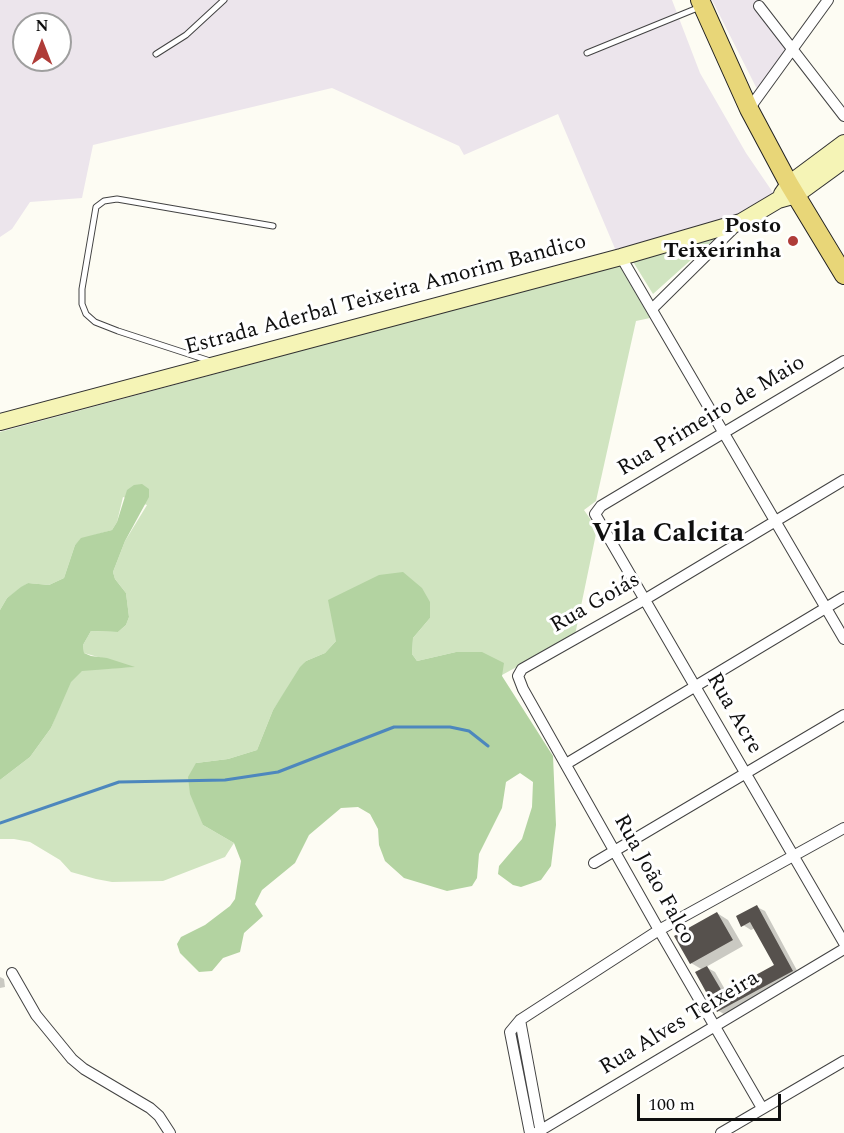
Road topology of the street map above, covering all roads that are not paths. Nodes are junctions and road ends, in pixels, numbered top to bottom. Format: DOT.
graph roads {
  1 [pos="224,0"];
  2 [pos="828,0"];
  3 [pos="701,3"];
  4 [pos="759,6"];
  5 [pos="792,49"];
  6 [pos="587,53"];
  7 [pos="156,54"];
  8 [pos="749,109"];
  9 [pos="844,116"];
  10 [pos="844,143"];
  11 [pos="844,160"];
  12 [pos="792,190"];
  13 [pos="741,222"];
  14 [pos="273,226"];
  15 [pos="621,257"];
  16 [pos="844,275"];
  17 [pos="652,309"];
  18 [pos="844,361"];
  19 [pos="218,364"];
  20 [pos="0,423"];
  21 [pos="724,433"];
  22 [pos="844,480"];
  23 [pos="601,506"];
  24 [pos="776,521"];
  25 [pos="844,597"];
  26 [pos="644,600"];
  27 [pos="826,608"];
  28 [pos="844,639"];
  29 [pos="522,669"];
  30 [pos="694,686"];
  31 [pos="844,715"];
  32 [pos="566,764"];
  33 [pos="746,775"];
  34 [pos="844,828"];
  35 [pos="615,851"];
  36 [pos="793,856"];
  37 [pos="594,863"];
  38 [pos="659,930"];
  39 [pos="844,943"];
  40 [pos="844,949"];
  41 [pos="12,973"];
  42 [pos="520,1020"];
  43 [pos="713,1026"];
  44 [pos="844,1061"];
  45 [pos="762,1108"];
  46 [pos="537,1132"];
  47 [pos="170,1133"];
  48 [pos="722,1133"];
  1 -- 7 [label="lane"];
  2 -- 5 [label="street"];
  3 -- 6 [label="lane"];
  3 -- 8 [label="main road"];
  4 -- 5 [label="street"];
  5 -- 8 [label="street"];
  5 -- 9 [label="street"];
  8 -- 12 [label="main road"];
  10 -- 12 [label="main road"];
  11 -- 12 [label="main road"];
  12 -- 13 [label="main road, Estrada Aderbal Teixeira Amorim Bandico"];
  12 -- 16 [label="main road"];
  13 -- 15 [label="main road, Estrada Aderbal Teixeira Amorim Bandico"];
  13 -- 17 [label="street"];
  14 -- 19 [label="lane"];
  15 -- 17 [label="street"];
  15 -- 19 [label="main road, Estrada Aderbal Teixeira Amorim Bandico"];
  17 -- 21 [label="street"];
  18 -- 21 [label="street, Rua Primeiro de Maio"];
  19 -- 20 [label="main road, Estrada Aderbal Teixeira Amorim Bandico"];
  21 -- 23 [label="street, Rua Primeiro de Maio"];
  21 -- 24 [label="street"];
  22 -- 24 [label="street, Rua Goiás"];
  23 -- 26 [label="street, Rua Acre"];
  24 -- 26 [label="street, Rua Goiás"];
  24 -- 27 [label="street"];
  25 -- 27 [label="street"];
  26 -- 29 [label="street, Rua Goiás"];
  26 -- 30 [label="street, Rua Acre"];
  27 -- 28 [label="street"];
  27 -- 30 [label="street"];
  29 -- 32 [label="street, Rua João Falco"];
  30 -- 32 [label="street"];
  30 -- 33 [label="street, Rua Acre"];
  31 -- 33 [label="street"];
  32 -- 35 [label="street, Rua João Falco"];
  33 -- 35 [label="street"];
  33 -- 36 [label="street, Rua Acre"];
  34 -- 36 [label="street"];
  35 -- 37 [label="street"];
  35 -- 38 [label="street, Rua João Falco"];
  36 -- 38 [label="street"];
  36 -- 39 [label="street, Rua Acre"];
  38 -- 42 [label="street"];
  38 -- 43 [label="street, Rua João Falco"];
  40 -- 43 [label="street, Rua Alves Teixeira"];
  41 -- 47 [label="street"];
  42 -- 46 [label="street"];
  42 -- 46 [label="street"];
  43 -- 45 [label="street, Rua João Falco"];
  43 -- 46 [label="street, Rua Alves Teixeira"];
  44 -- 45 [label="street"];
  45 -- 48 [label="street"];
}
